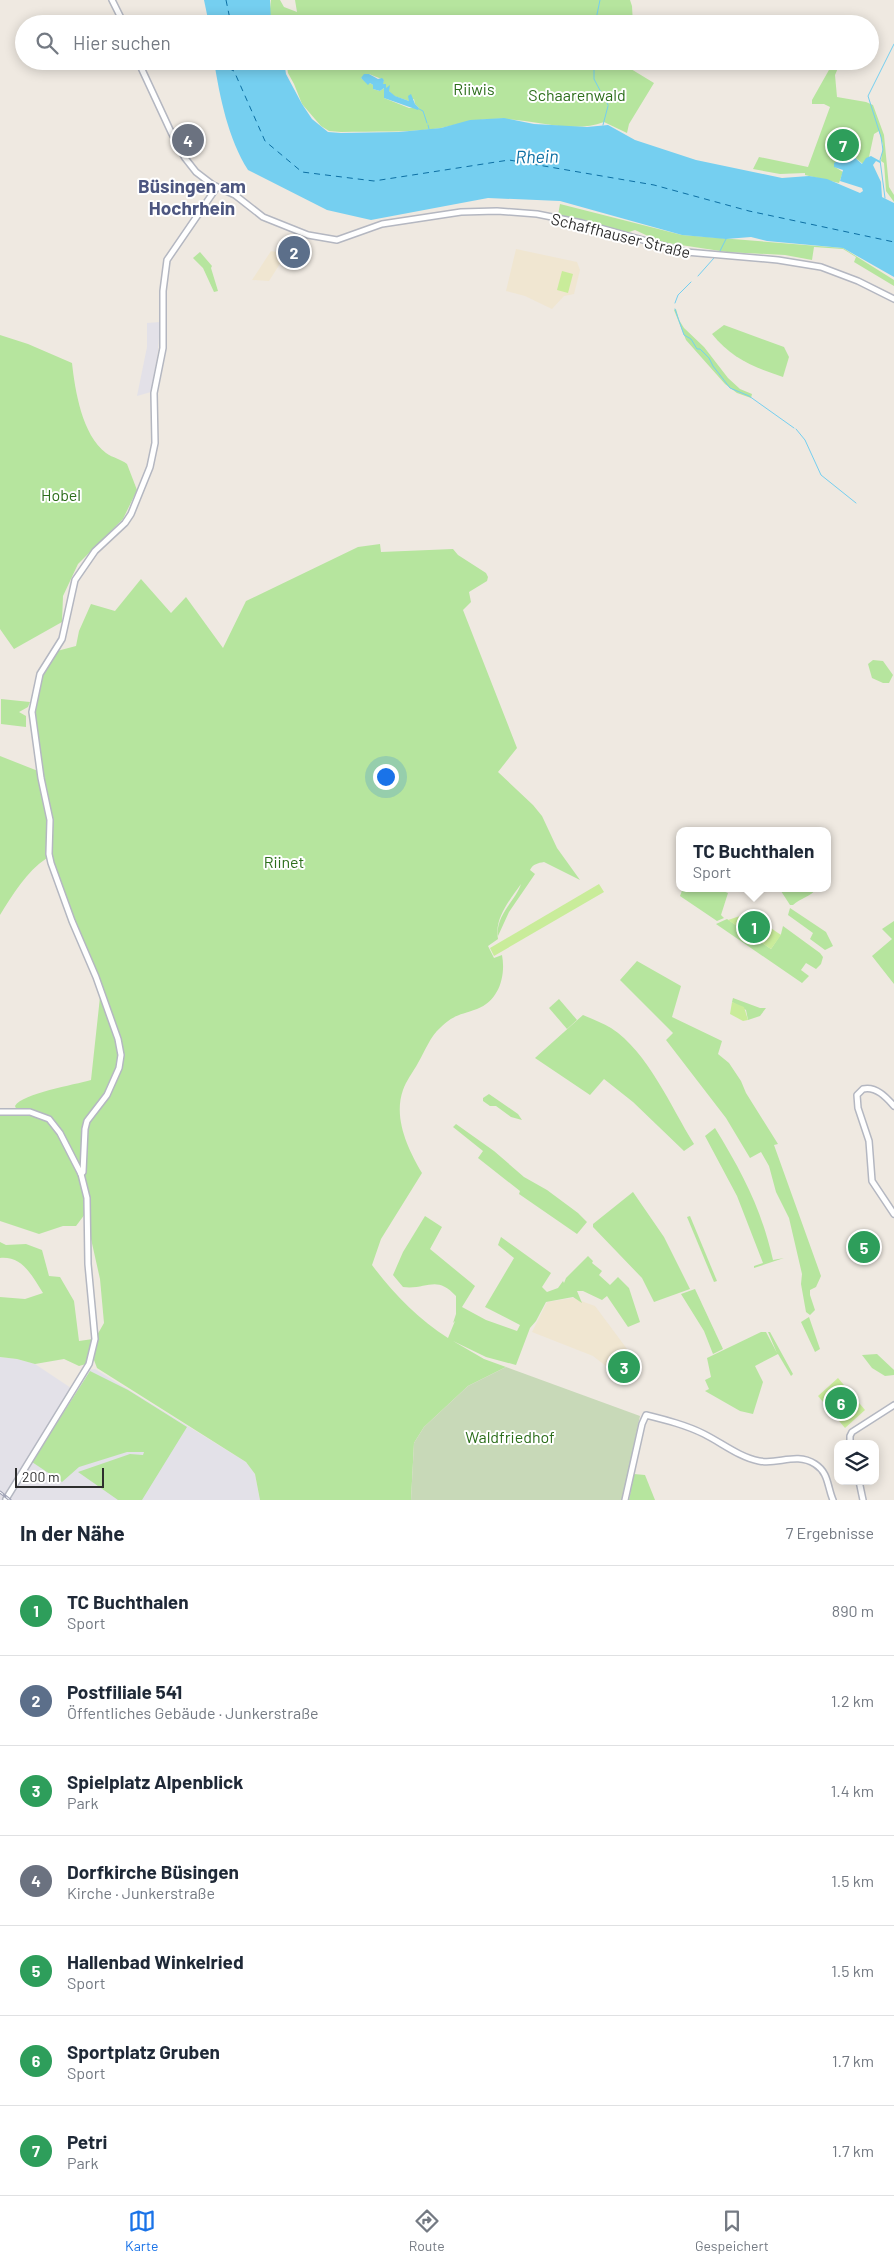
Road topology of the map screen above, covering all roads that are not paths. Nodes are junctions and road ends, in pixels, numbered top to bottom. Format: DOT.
graph roads {
  1 [pos="112,0"];
  2 [pos="120,15"];
  3 [pos="142,70"];
  4 [pos="217,187"];
  5 [pos="894,299"];
  6 [pos="894,1106"];
  7 [pos="0,1112"];
  8 [pos="82,1172"];
  9 [pos="894,1214"];
  10 [pos="894,1405"];
  11 [pos="850,1440"];
  12 [pos="859,1485"];
  13 [pos="0,1499"];
  14 [pos="6,1500"];
  15 [pos="625,1500"];
  16 [pos="833,1500"];
  17 [pos="863,1500"];
  1 -- 2 [label="street"];
  3 -- 4 [label="street"];
  4 -- 5 [label="street, Schaffhauser Straße"];
  4 -- 8 [label="street"];
  6 -- 9 [label="street"];
  7 -- 8 [label="street"];
  8 -- 14 [label="street"];
  10 -- 11 [label="street"];
  12 -- 17 [label="street"];
  13 -- 14 [label="street"];
  15 -- 16 [label="street"];
}
